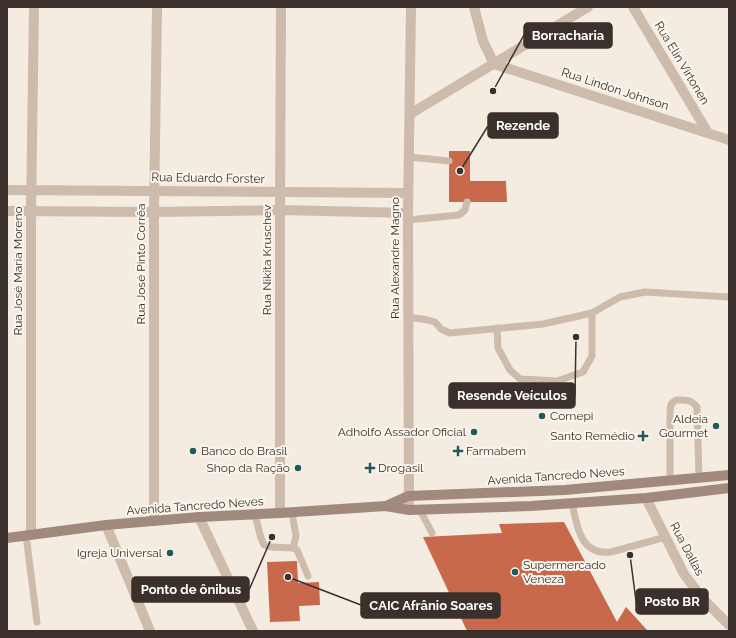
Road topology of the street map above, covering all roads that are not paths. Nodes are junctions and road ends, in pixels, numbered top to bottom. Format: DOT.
graph roads {
  1 [pos="34,7"];
  2 [pos="157,7"];
  3 [pos="281,7"];
  4 [pos="411,7"];
  5 [pos="474,7"];
  6 [pos="588,7"];
  7 [pos="633,7"];
  8 [pos="494,64"];
  9 [pos="410,114"];
  10 [pos="708,133"];
  11 [pos="729,140"];
  12 [pos="409,157"];
  13 [pos="449,161"];
  14 [pos="7,190"];
  15 [pos="31,190"];
  16 [pos="155,191"];
  17 [pos="280,192"];
  18 [pos="408,193"];
  19 [pos="467,202"];
  20 [pos="280,210"];
  21 [pos="31,211"];
  22 [pos="7,212"];
  23 [pos="154,212"];
  24 [pos="408,216"];
  25 [pos="729,297"];
  26 [pos="592,313"];
  27 [pos="408,317"];
  28 [pos="497,328"];
  29 [pos="729,475"];
  30 [pos="699,478"];
  31 [pos="670,481"];
  32 [pos="729,488"];
  33 [pos="408,496"];
  34 [pos="646,498"];
  35 [pos="572,503"];
  36 [pos="386,506"];
  37 [pos="409,510"];
  38 [pos="420,510"];
  39 [pos="292,512"];
  40 [pos="280,513"];
  41 [pos="255,515"];
  42 [pos="199,517"];
  43 [pos="154,521"];
  44 [pos="106,525"];
  45 [pos="432,533"];
  46 [pos="28,535"];
  47 [pos="666,537"];
  48 [pos="7,538"];
  49 [pos="293,548"];
  50 [pos="308,576"];
  51 [pos="37,622"];
  52 [pos="729,625"];
  53 [pos="150,631"];
  54 [pos="253,631"];
  1 -- 15 [label="street, Rua José Maria Moreno"];
  2 -- 16 [label="street, Rua José Pinto Corrêa"];
  3 -- 17 [label="street, Rua Nikita Kruschev"];
  4 -- 9 [label="street, Rua Alexandre Magno"];
  5 -- 8 [label="street"];
  6 -- 8 [label="street"];
  7 -- 10 [label="street, Rua Elin Virtonen"];
  8 -- 9 [label="street"];
  8 -- 10 [label="street, Rua Lindon Johnson"];
  9 -- 12 [label="street, Rua Alexandre Magno"];
  10 -- 11 [label="street, Rua Lindon Johnson"];
  12 -- 13 [label="lane"];
  12 -- 18 [label="street, Rua Alexandre Magno"];
  14 -- 15 [label="street, Rua Eduardo Forster"];
  15 -- 16 [label="street, Rua Eduardo Forster"];
  15 -- 21 [label="street, Rua José Maria Moreno"];
  16 -- 17 [label="street, Rua Eduardo Forster"];
  16 -- 23 [label="street, Rua José Pinto Corrêa"];
  17 -- 18 [label="street, Rua Eduardo Forster"];
  17 -- 20 [label="street, Rua Nikita Kruschev"];
  18 -- 24 [label="street, Rua Alexandre Magno"];
  19 -- 24 [label="lane"];
  20 -- 23 [label="street"];
  20 -- 24 [label="street"];
  20 -- 40 [label="street, Rua Nikita Kruschev"];
  21 -- 22 [label="street"];
  21 -- 23 [label="street"];
  21 -- 46 [label="street, Rua José Maria Moreno"];
  23 -- 43 [label="street, Rua José Pinto Corrêa"];
  24 -- 27 [label="street, Rua Alexandre Magno"];
  25 -- 26 [label="lane"];
  26 -- 28 [label="lane"];
  26 -- 28 [label="lane"];
  27 -- 28 [label="lane"];
  27 -- 33 [label="street, Rua Alexandre Magno"];
  29 -- 30 [label="main road, Avenida Tancredo Neves"];
  30 -- 31 [label="main road, Avenida Tancredo Neves"];
  30 -- 31 [label="lane"];
  31 -- 33 [label="main road, Avenida Tancredo Neves"];
  32 -- 34 [label="main road, Avenida Tancredo Neves"];
  33 -- 36 [label="main road, Avenida Tancredo Neves"];
  33 -- 37 [label="street, Rua Alexandre Magno"];
  34 -- 35 [label="main road, Avenida Tancredo Neves"];
  34 -- 47 [label="street, Rua Dallas"];
  35 -- 38 [label="main road, Avenida Tancredo Neves"];
  35 -- 47 [label="lane"];
  36 -- 37 [label="main road, Avenida Tancredo Neves"];
  36 -- 39 [label="main road, Avenida Tancredo Neves"];
  37 -- 38 [label="main road, Avenida Tancredo Neves"];
  38 -- 45 [label="lane"];
  39 -- 40 [label="main road, Avenida Tancredo Neves"];
  39 -- 49 [label="lane"];
  40 -- 41 [label="main road, Avenida Tancredo Neves"];
  41 -- 42 [label="main road, Avenida Tancredo Neves"];
  41 -- 49 [label="lane"];
  42 -- 43 [label="main road, Avenida Tancredo Neves"];
  42 -- 54 [label="street"];
  43 -- 44 [label="main road, Avenida Tancredo Neves"];
  44 -- 46 [label="main road, Avenida Tancredo Neves"];
  44 -- 53 [label="street"];
  46 -- 48 [label="main road, Avenida Tancredo Neves"];
  46 -- 51 [label="lane"];
  47 -- 52 [label="street, Rua Dallas"];
  49 -- 50 [label="lane"];
}
